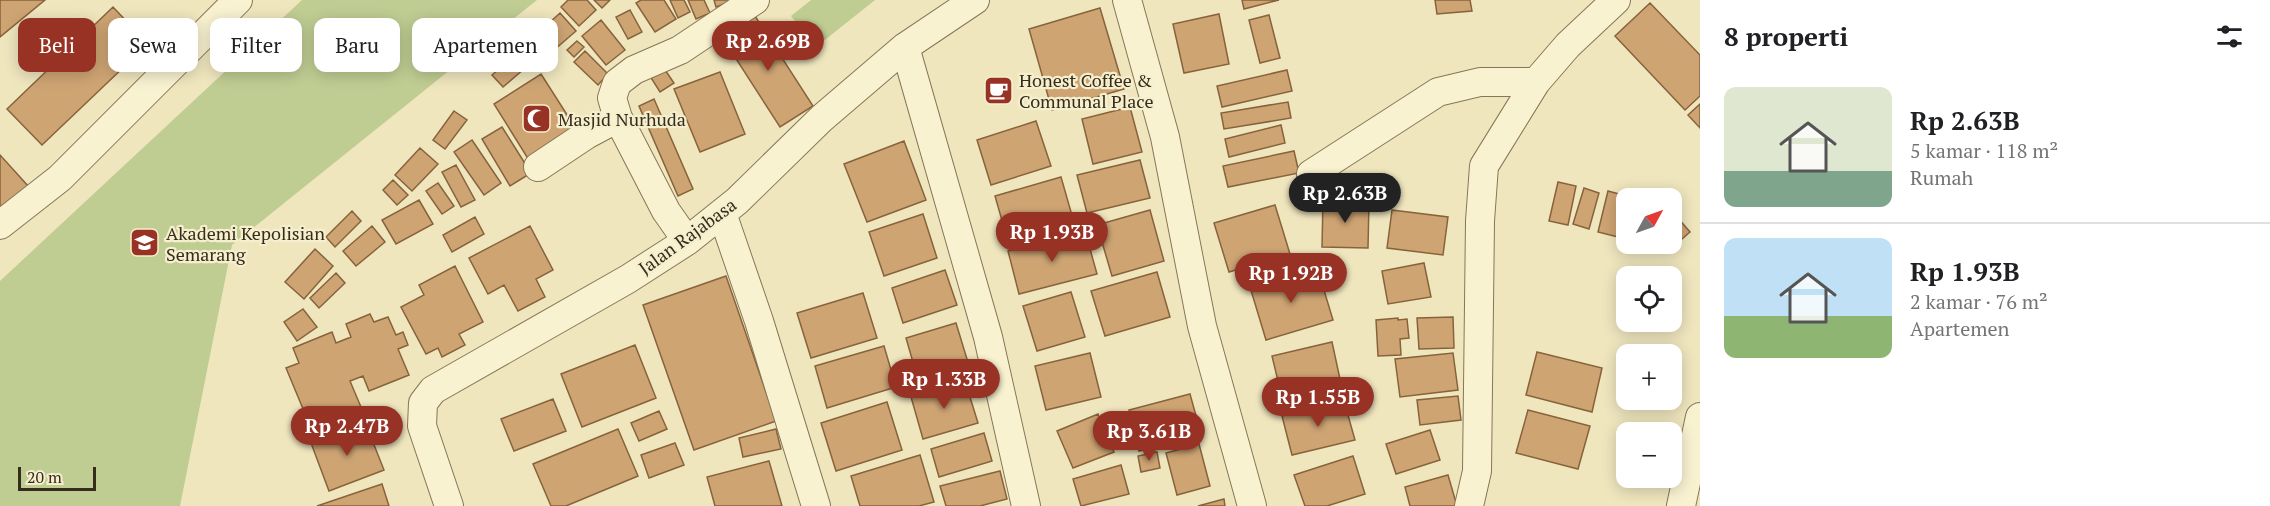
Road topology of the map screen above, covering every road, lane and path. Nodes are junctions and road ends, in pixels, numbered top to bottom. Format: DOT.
graph roads {
  1 [pos="238,0"];
  2 [pos="755,0"];
  3 [pos="975,0"];
  4 [pos="1127,0"];
  5 [pos="1616,0"];
  6 [pos="904,46"];
  7 [pos="1536,82"];
  8 [pos="618,118"];
  9 [pos="538,167"];
  10 [pos="1311,174"];
  11 [pos="722,213"];
  12 [pos="0,225"];
  13 [pos="687,241"];
  14 [pos="1700,417"];
  15 [pos="449,506"];
  16 [pos="816,506"];
  17 [pos="1026,506"];
  18 [pos="1252,506"];
  19 [pos="1469,506"];
  20 [pos="1681,506"];
  1 -- 12 [label="street"];
  2 -- 8 [label="street"];
  3 -- 6 [label="street, Jalan Rajabasa"];
  4 -- 18 [label="street"];
  5 -- 7 [label="street"];
  6 -- 11 [label="street, Jalan Rajabasa"];
  6 -- 17 [label="street"];
  7 -- 10 [label="street"];
  7 -- 19 [label="street"];
  8 -- 9 [label="street"];
  8 -- 13 [label="street"];
  11 -- 13 [label="street, Jalan Rajabasa"];
  11 -- 16 [label="street"];
  13 -- 15 [label="street, Jalan Rajabasa"];
  14 -- 20 [label="street"];
}
